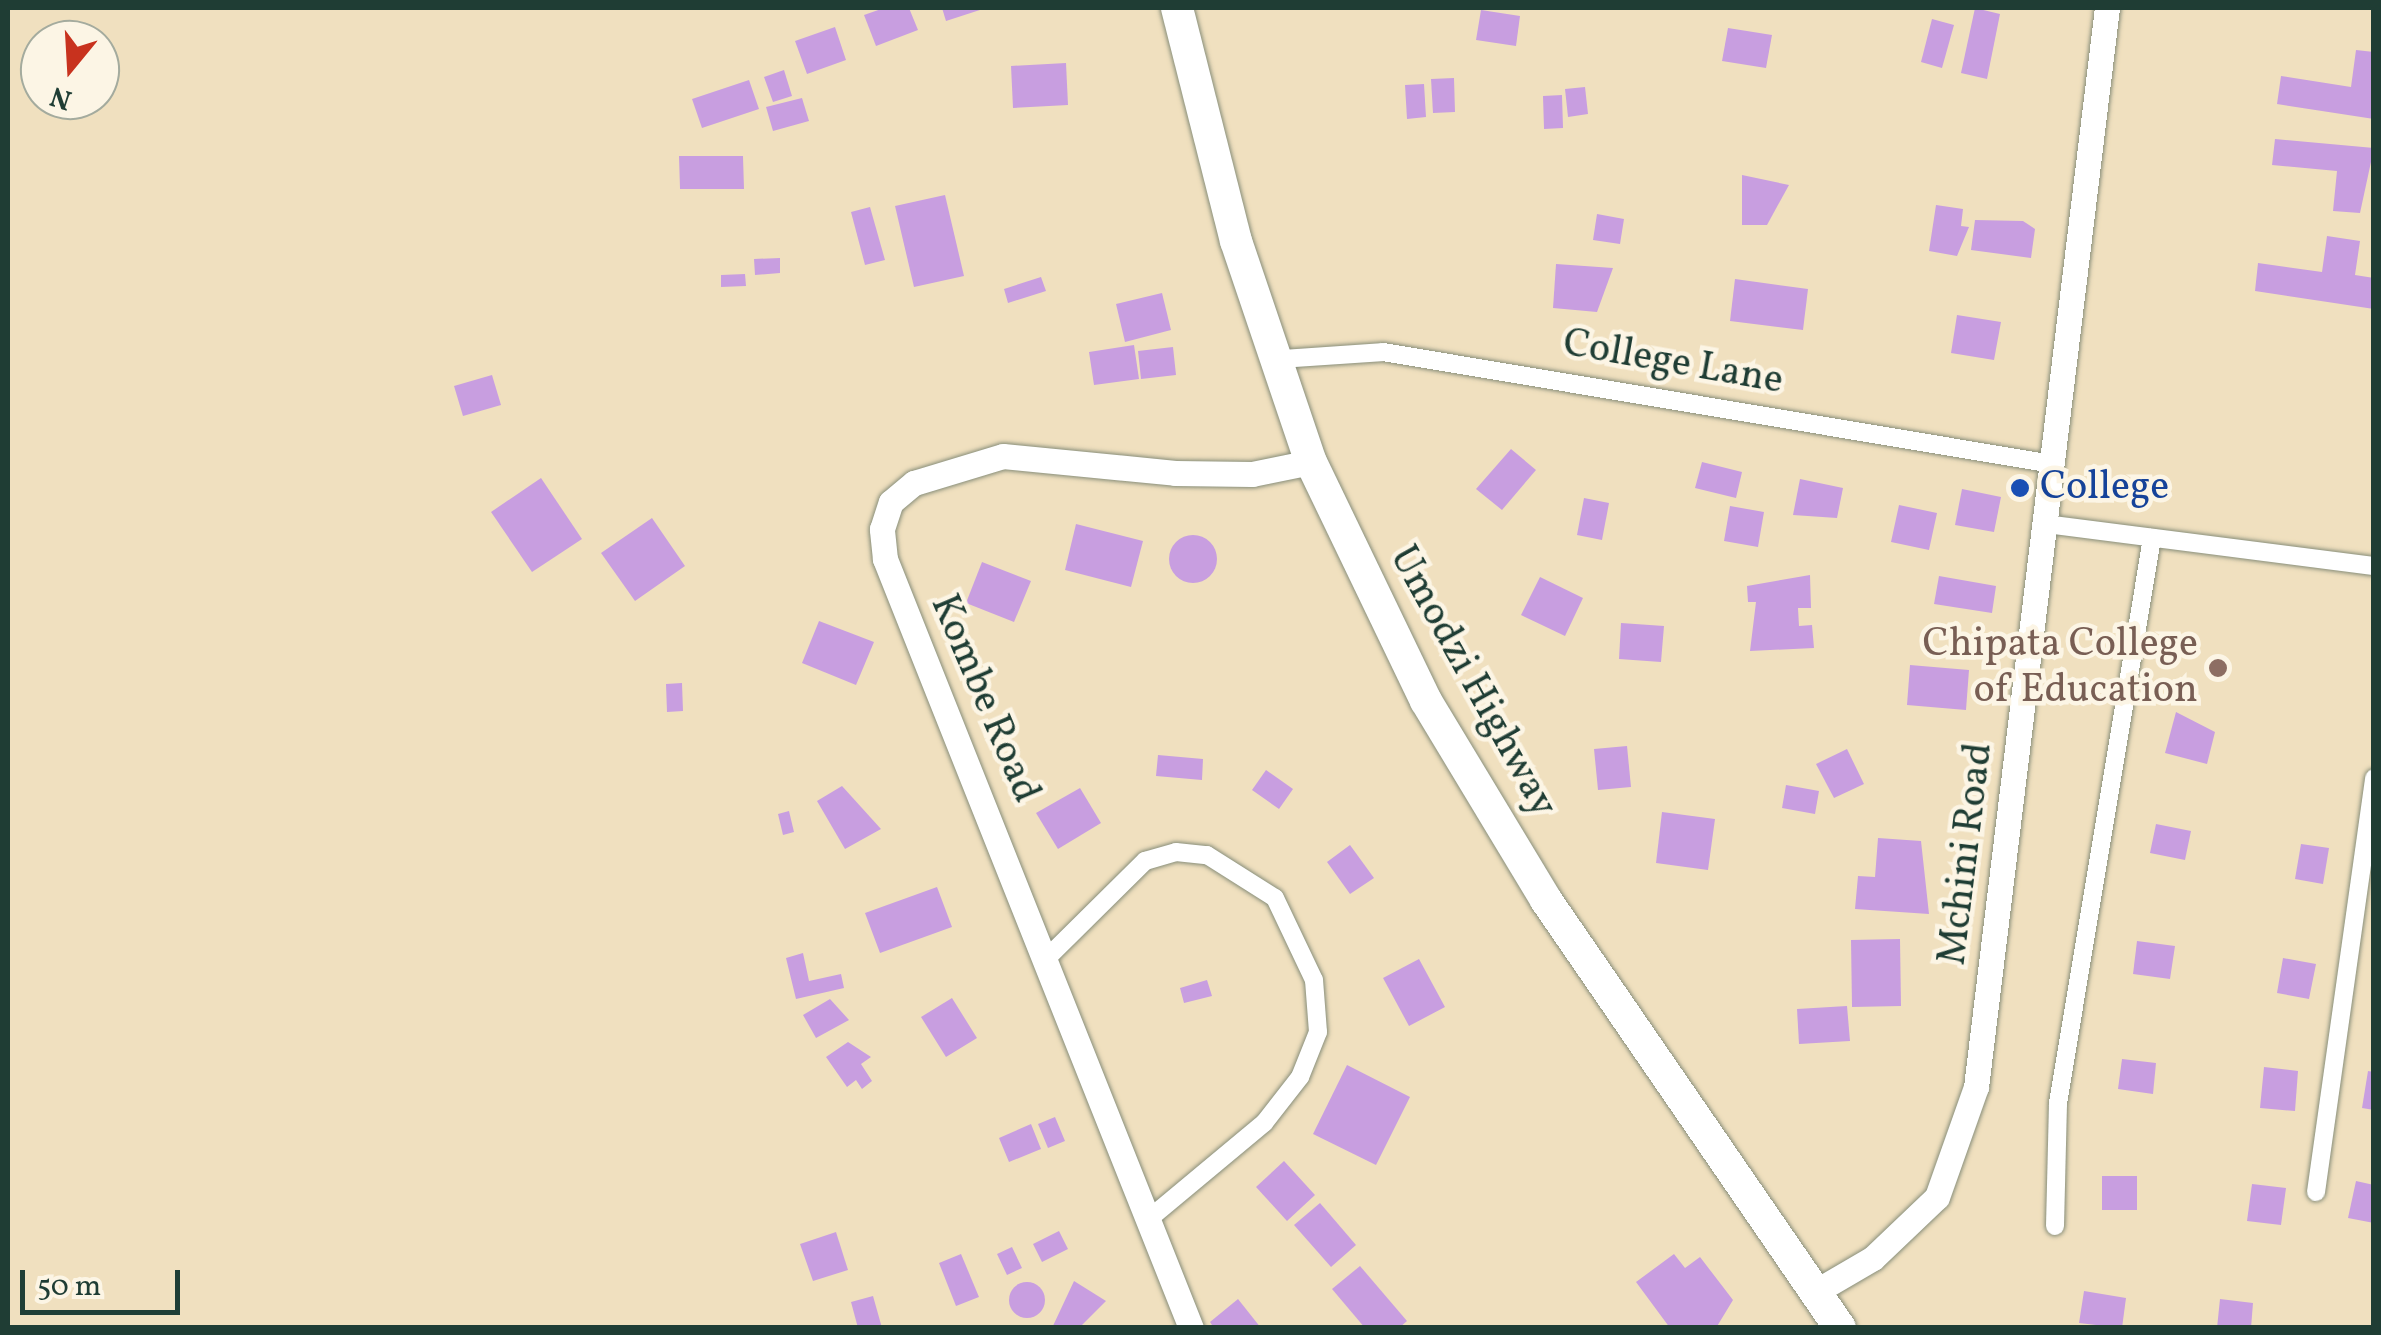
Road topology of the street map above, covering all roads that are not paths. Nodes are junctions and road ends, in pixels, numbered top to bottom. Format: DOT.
graph roads {
  1 [pos="1177,8"];
  2 [pos="2107,8"];
  3 [pos="1280,359"];
  4 [pos="1311,462"];
  5 [pos="2052,464"];
  6 [pos="2046,524"];
  7 [pos="2152,538"];
  8 [pos="2374,566"];
  9 [pos="2374,778"];
  10 [pos="1050,955"];
  11 [pos="2316,1192"];
  12 [pos="1150,1218"];
  13 [pos="2055,1226"];
  14 [pos="1820,1290"];
  15 [pos="1191,1328"];
  16 [pos="1840,1328"];
  1 -- 3 [label="highway, Umodzi Highway"];
  2 -- 5 [label="street, Mchini Road"];
  3 -- 4 [label="highway, Umodzi Highway"];
  3 -- 5 [label="street, College Lane"];
  4 -- 10 [label="street, Kombe Road"];
  4 -- 14 [label="highway, Umodzi Highway"];
  5 -- 6 [label="street, Mchini Road"];
  6 -- 7 [label="street"];
  6 -- 14 [label="street, Mchini Road"];
  7 -- 8 [label="street"];
  7 -- 13 [label="street"];
  9 -- 11 [label="street"];
  10 -- 12 [label="street, Kombe Road"];
  10 -- 12 [label="street"];
  12 -- 15 [label="street, Kombe Road"];
  14 -- 16 [label="highway, Umodzi Highway"];
}
